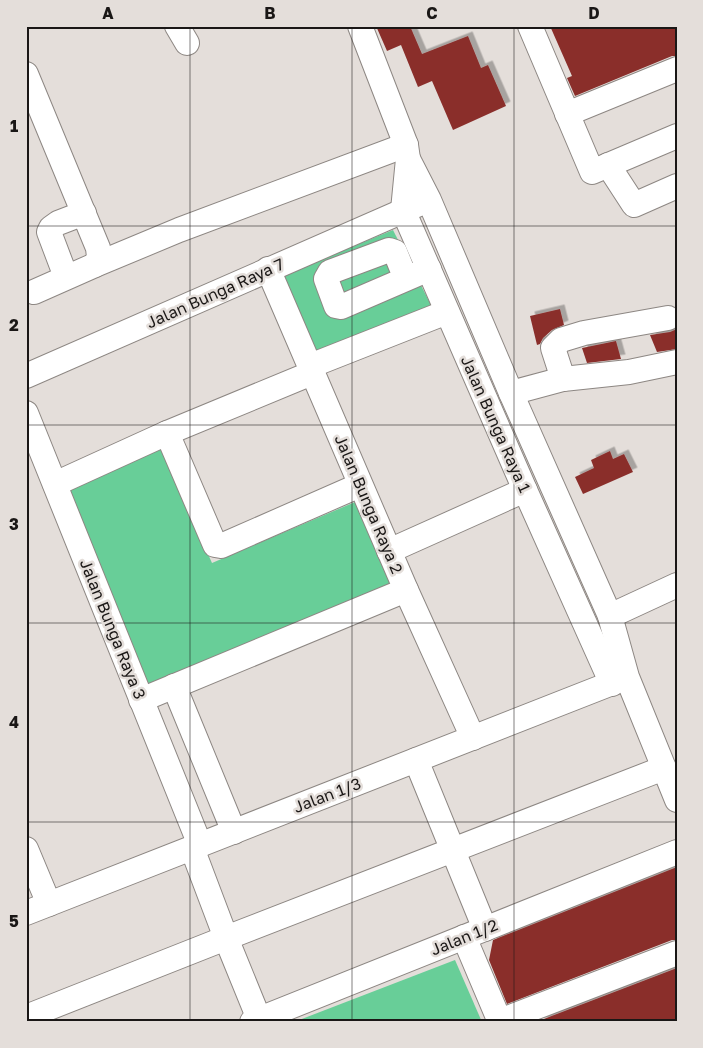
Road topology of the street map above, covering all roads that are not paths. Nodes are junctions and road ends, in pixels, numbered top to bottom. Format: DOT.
graph roads {
  1 [pos="360,26"];
  2 [pos="530,26"];
  3 [pos="677,69"];
  4 [pos="26,74"];
  5 [pos="567,114"];
  6 [pos="677,136"];
  7 [pos="407,152"];
  8 [pos="608,165"];
  9 [pos="677,186"];
  10 [pos="429,200"];
  11 [pos="403,210"];
  12 [pos="84,213"];
  13 [pos="95,265"];
  14 [pos="268,269"];
  15 [pos="429,269"];
  16 [pos="66,277"];
  17 [pos="406,279"];
  18 [pos="34,292"];
  19 [pos="447,312"];
  20 [pos="668,318"];
  21 [pos="677,362"];
  22 [pos="311,369"];
  23 [pos="26,376"];
  24 [pos="563,379"];
  25 [pos="511,393"];
  26 [pos="26,413"];
  27 [pos="167,433"];
  28 [pos="55,484"];
  29 [pos="360,485"];
  30 [pos="525,490"];
  31 [pos="389,551"];
  32 [pos="677,585"];
  33 [pos="406,590"];
  34 [pos="610,616"];
  35 [pos="619,680"];
  36 [pos="174,686"];
  37 [pos="141,700"];
  38 [pos="473,738"];
  39 [pos="416,760"];
  40 [pos="664,768"];
  41 [pos="677,800"];
  42 [pos="234,832"];
  43 [pos="196,846"];
  44 [pos="26,848"];
  45 [pos="453,850"];
  46 [pos="677,852"];
  47 [pos="49,904"];
  48 [pos="26,913"];
  49 [pos="475,933"];
  50 [pos="226,938"];
  51 [pos="677,953"];
  52 [pos="26,1017"];
  53 [pos="255,1020"];
  54 [pos="500,1022"];
  1 -- 7 [label="street"];
  2 -- 5 [label="street"];
  3 -- 5 [label="street"];
  4 -- 12 [label="street"];
  5 -- 8 [label="street"];
  6 -- 8 [label="street"];
  7 -- 10 [label="street"];
  7 -- 11 [label="street, Jalan Bunga Raya 1"];
  7 -- 13 [label="street"];
  8 -- 9 [label="street"];
  10 -- 11 [label="street, Jalan Bunga Raya 7"];
  10 -- 25 [label="street"];
  11 -- 14 [label="street, Jalan Bunga Raya 7"];
  11 -- 15 [label="street, Jalan Bunga Raya 1"];
  12 -- 13 [label="street"];
  12 -- 16 [label="street"];
  13 -- 16 [label="street"];
  14 -- 22 [label="street, Jalan Bunga Raya 2"];
  14 -- 23 [label="street, Jalan Bunga Raya 7"];
  15 -- 17 [label="street"];
  15 -- 19 [label="street, Jalan Bunga Raya 1"];
  16 -- 18 [label="street"];
  19 -- 22 [label="street"];
  19 -- 30 [label="street, Jalan Bunga Raya 1"];
  20 -- 24 [label="street"];
  21 -- 24 [label="street"];
  22 -- 27 [label="street"];
  22 -- 29 [label="street, Jalan Bunga Raya 2"];
  24 -- 25 [label="street"];
  25 -- 34 [label="street"];
  26 -- 28 [label="street, Jalan Bunga Raya 3"];
  27 -- 28 [label="street"];
  27 -- 29 [label="street"];
  28 -- 37 [label="street, Jalan Bunga Raya 3"];
  29 -- 31 [label="street, Jalan Bunga Raya 2"];
  30 -- 31 [label="street"];
  30 -- 35 [label="street, Jalan Bunga Raya 1"];
  31 -- 33 [label="street, Jalan Bunga Raya 2"];
  32 -- 34 [label="street"];
  33 -- 36 [label="street"];
  33 -- 38 [label="street, Jalan Bunga Raya 2"];
  34 -- 35 [label="street"];
  35 -- 38 [label="street, Jalan 1/3"];
  35 -- 40 [label="street"];
  36 -- 37 [label="street"];
  36 -- 42 [label="street"];
  37 -- 43 [label="street, Jalan Bunga Raya 3"];
  38 -- 39 [label="street, Jalan 1/3"];
  39 -- 42 [label="street, Jalan 1/3"];
  39 -- 45 [label="street"];
  40 -- 41 [label="street"];
  40 -- 45 [label="street"];
  42 -- 43 [label="street, Jalan 1/3"];
  43 -- 47 [label="street, Jalan 1/3"];
  43 -- 50 [label="street, Jalan Bunga Raya 3"];
  44 -- 47 [label="street"];
  45 -- 49 [label="street"];
  45 -- 50 [label="street"];
  46 -- 49 [label="street, Jalan 1/2"];
  47 -- 48 [label="street, Jalan 1/3"];
  49 -- 53 [label="street, Jalan 1/2"];
  49 -- 54 [label="street"];
  50 -- 52 [label="street"];
  50 -- 53 [label="street, Jalan Bunga Raya 3"];
  51 -- 54 [label="street"];
}
